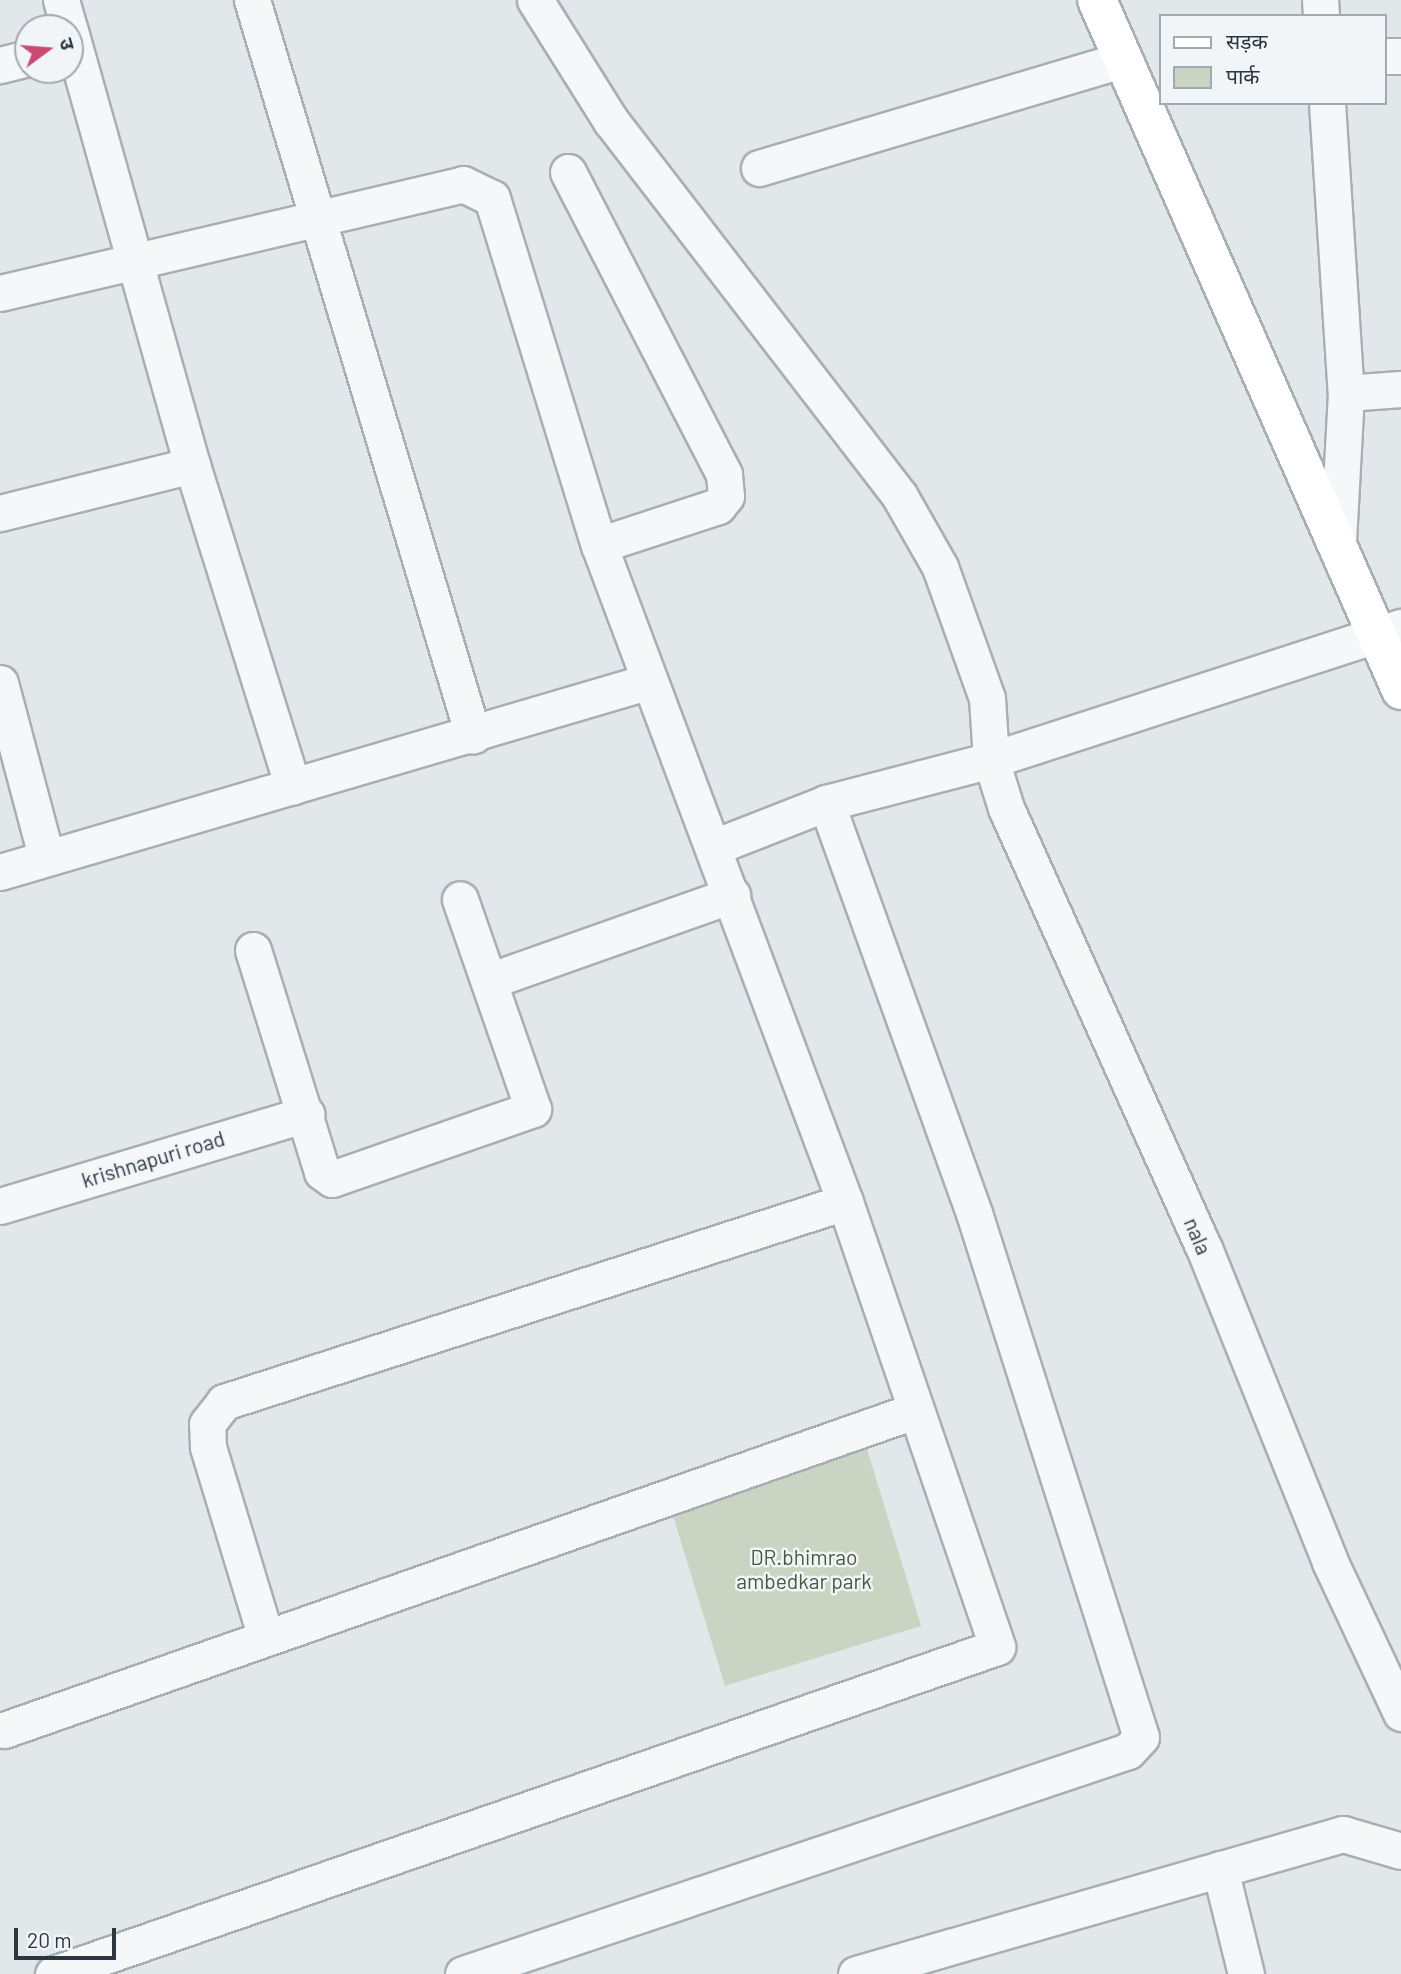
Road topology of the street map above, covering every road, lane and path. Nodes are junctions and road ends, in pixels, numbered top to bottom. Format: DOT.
graph roads {
  1 [pos="251,0"];
  2 [pos="535,0"];
  3 [pos="1097,0"];
  4 [pos="1124,59"];
  5 [pos="84,84"];
  6 [pos="1327,105"];
  7 [pos="759,168"];
  8 [pos="568,172"];
  9 [pos="314,220"];
  10 [pos="134,261"];
  11 [pos="0,293"];
  12 [pos="1401,389"];
  13 [pos="1346,393"];
  14 [pos="192,465"];
  15 [pos="0,513"];
  16 [pos="1338,540"];
  17 [pos="599,545"];
  18 [pos="1390,631"];
  19 [pos="647,682"];
  20 [pos="0,683"];
  21 [pos="1401,690"];
  22 [pos="473,735"];
  23 [pos="991,760"];
  24 [pos="293,787"];
  25 [pos="825,803"];
  26 [pos="714,846"];
  27 [pos="46,856"];
  28 [pos="0,872"];
  29 [pos="732,895"];
  30 [pos="460,899"];
  31 [pos="253,950"];
  32 [pos="489,981"];
  33 [pos="306,1114"];
  34 [pos="845,1202"];
  35 [pos="0,1206"];
  36 [pos="914,1411"];
  37 [pos="265,1638"];
  38 [pos="1401,1713"];
  39 [pos="2,1725"];
  40 [pos="1401,1851"];
  41 [pos="1220,1869"];
  42 [pos="53,1974"];
  43 [pos="463,1974"];
  44 [pos="856,1974"];
  45 [pos="1246,1974"];
  1 -- 9 [label="street"];
  2 -- 23 [label="street, nala"];
  3 -- 4 [label="main road"];
  4 -- 7 [label="street"];
  4 -- 16 [label="main road"];
  5 -- 10 [label="street"];
  6 -- 13 [label="street"];
  8 -- 17 [label="street"];
  9 -- 10 [label="street"];
  9 -- 17 [label="street"];
  9 -- 22 [label="street"];
  10 -- 11 [label="street"];
  10 -- 14 [label="street"];
  12 -- 13 [label="street"];
  13 -- 16 [label="street"];
  14 -- 15 [label="street"];
  14 -- 24 [label="street"];
  16 -- 18 [label="main road"];
  17 -- 19 [label="street"];
  18 -- 21 [label="main road"];
  18 -- 23 [label="street"];
  19 -- 22 [label="street"];
  19 -- 26 [label="street"];
  20 -- 27 [label="street"];
  22 -- 24 [label="street"];
  23 -- 25 [label="street"];
  23 -- 38 [label="street, nala"];
  24 -- 27 [label="street"];
  25 -- 26 [label="street"];
  25 -- 43 [label="street"];
  26 -- 29 [label="street"];
  27 -- 28 [label="street"];
  29 -- 32 [label="street"];
  29 -- 34 [label="street"];
  30 -- 32 [label="street"];
  31 -- 33 [label="street"];
  32 -- 33 [label="street"];
  33 -- 35 [label="street, krishnapuri road"];
  34 -- 36 [label="street"];
  34 -- 37 [label="street"];
  36 -- 37 [label="street"];
  36 -- 42 [label="street"];
  37 -- 39 [label="street"];
  40 -- 41 [label="street"];
  41 -- 44 [label="street"];
  41 -- 45 [label="street"];
}
